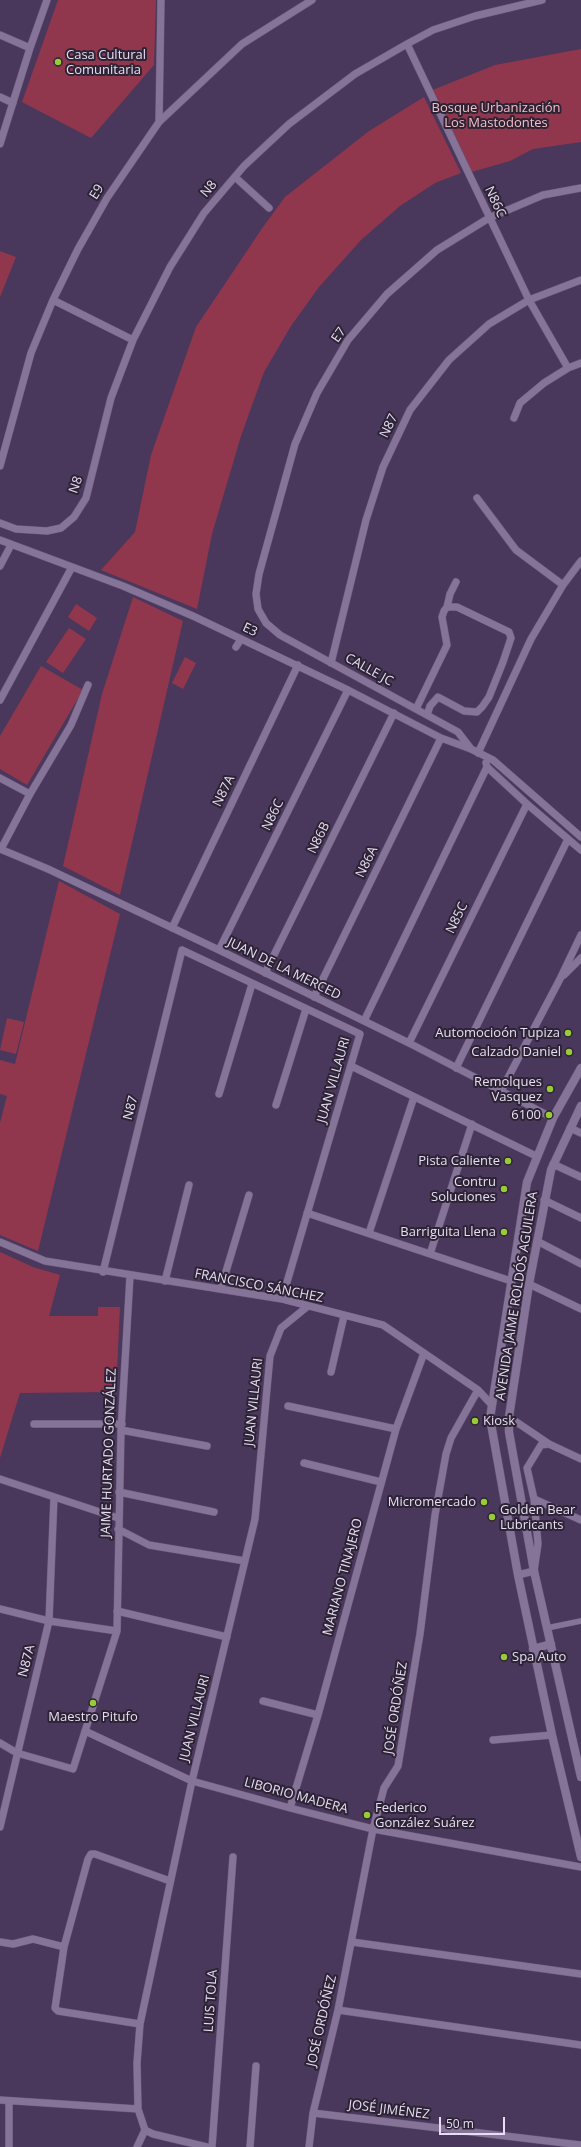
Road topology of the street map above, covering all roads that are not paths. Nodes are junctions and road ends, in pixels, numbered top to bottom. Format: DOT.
graph roads {
  1 [pos="47,0"];
  2 [pos="161,0"];
  3 [pos="312,0"];
  4 [pos="542,0"];
  5 [pos="0,35"];
  6 [pos="407,44"];
  7 [pos="30,48"];
  8 [pos="0,97"];
  9 [pos="13,102"];
  10 [pos="159,122"];
  11 [pos="0,144"];
  12 [pos="235,177"];
  13 [pos="581,188"];
  14 [pos="270,208"];
  15 [pos="489,218"];
  16 [pos="581,280"];
  17 [pos="53,300"];
  18 [pos="529,300"];
  19 [pos="133,340"];
  20 [pos="581,363"];
  21 [pos="568,368"];
  22 [pos="514,418"];
  23 [pos="0,466"];
  24 [pos="477,498"];
  25 [pos="0,523"];
  26 [pos="0,540"];
  27 [pos="11,545"];
  28 [pos="581,561"];
  29 [pos="0,566"];
  30 [pos="72,567"];
  31 [pos="456,582"];
  32 [pos="563,585"];
  33 [pos="447,607"];
  34 [pos="258,609"];
  35 [pos="241,639"];
  36 [pos="236,647"];
  37 [pos="331,662"];
  38 [pos="298,665"];
  39 [pos="88,684"];
  40 [pos="348,690"];
  41 [pos="0,700"];
  42 [pos="416,709"];
  43 [pos="394,713"];
  44 [pos="427,715"];
  45 [pos="441,738"];
  46 [pos="478,753"];
  47 [pos="487,767"];
  48 [pos="0,778"];
  49 [pos="30,794"];
  50 [pos="527,804"];
  51 [pos="581,837"];
  52 [pos="568,839"];
  53 [pos="1,849"];
  54 [pos="581,850"];
  55 [pos="172,928"];
  56 [pos="581,935"];
  57 [pos="182,950"];
  58 [pos="219,950"];
  59 [pos="581,958"];
  60 [pos="265,973"];
  61 [pos="560,979"];
  62 [pos="252,984"];
  63 [pos="314,997"];
  64 [pos="306,1009"];
  65 [pos="364,1021"];
  66 [pos="409,1043"];
  67 [pos="351,1066"];
  68 [pos="456,1068"];
  69 [pos="581,1068"];
  70 [pos="501,1091"];
  71 [pos="219,1094"];
  72 [pos="414,1097"];
  73 [pos="276,1105"];
  74 [pos="581,1106"];
  75 [pos="553,1118"];
  76 [pos="472,1124"];
  77 [pos="570,1128"];
  78 [pos="581,1133"];
  79 [pos="536,1156"];
  80 [pos="553,1164"];
  81 [pos="581,1177"];
  82 [pos="189,1185"];
  83 [pos="249,1195"];
  84 [pos="544,1200"];
  85 [pos="306,1213"];
  86 [pos="581,1218"];
  87 [pos="369,1233"];
  88 [pos="538,1241"];
  89 [pos="0,1242"];
  90 [pos="430,1254"];
  91 [pos="581,1264"];
  92 [pos="103,1272"];
  93 [pos="130,1276"];
  94 [pos="165,1281"];
  95 [pos="511,1281"];
  96 [pos="530,1284"];
  97 [pos="222,1288"];
  98 [pos="282,1299"];
  99 [pos="308,1306"];
  100 [pos="581,1309"];
  101 [pos="344,1316"];
  102 [pos="424,1353"];
  103 [pos="331,1372"];
  104 [pos="478,1390"];
  105 [pos="491,1404"];
  106 [pos="288,1406"];
  107 [pos="509,1417"];
  108 [pos="34,1424"];
  109 [pos="122,1427"];
  110 [pos="396,1429"];
  111 [pos="549,1444"];
  112 [pos="207,1446"];
  113 [pos="581,1459"];
  114 [pos="304,1463"];
  115 [pos="0,1479"];
  116 [pos="381,1482"];
  117 [pos="119,1492"];
  118 [pos="54,1497"];
  119 [pos="534,1499"];
  120 [pos="214,1512"];
  121 [pos="118,1518"];
  122 [pos="581,1520"];
  123 [pos="118,1529"];
  124 [pos="245,1561"];
  125 [pos="534,1571"];
  126 [pos="518,1576"];
  127 [pos="0,1609"];
  128 [pos="117,1611"];
  129 [pos="49,1620"];
  130 [pos="581,1621"];
  131 [pos="547,1628"];
  132 [pos="117,1631"];
  133 [pos="227,1637"];
  134 [pos="551,1644"];
  135 [pos="533,1649"];
  136 [pos="263,1701"];
  137 [pos="318,1715"];
  138 [pos="85,1731"];
  139 [pos="552,1735"];
  140 [pos="493,1740"];
  141 [pos="0,1743"];
  142 [pos="16,1754"];
  143 [pos="581,1777"];
  144 [pos="192,1781"];
  145 [pos="290,1808"];
  146 [pos="0,1827"];
  147 [pos="373,1829"];
  148 [pos="233,1857"];
  149 [pos="581,1857"];
  150 [pos="581,1867"];
  151 [pos="170,1881"];
  152 [pos="0,1942"];
  153 [pos="352,1942"];
  154 [pos="64,1947"];
  155 [pos="581,1974"];
  156 [pos="338,2010"];
  157 [pos="140,2024"];
  158 [pos="581,2045"];
  159 [pos="256,2066"];
  160 [pos="0,2100"];
  161 [pos="9,2101"];
  162 [pos="138,2109"];
  163 [pos="313,2113"];
  164 [pos="145,2130"];
  165 [pos="581,2145"];
  166 [pos="9,2147"];
  167 [pos="137,2147"];
  168 [pos="207,2147"];
  169 [pos="212,2147"];
  170 [pos="250,2147"];
  171 [pos="309,2147"];
  1 -- 7 [label="street"];
  2 -- 10 [label="street"];
  3 -- 10 [label="street, E9"];
  4 -- 6 [label="street, N8"];
  5 -- 7 [label="street"];
  6 -- 12 [label="street, N8"];
  6 -- 15 [label="street, N86C"];
  7 -- 9 [label="street"];
  8 -- 9 [label="street"];
  9 -- 11 [label="street"];
  10 -- 17 [label="street, E9"];
  12 -- 14 [label="street"];
  12 -- 19 [label="street, N8"];
  13 -- 15 [label="street, E7"];
  15 -- 18 [label="street, N86C"];
  15 -- 34 [label="street, E7"];
  16 -- 18 [label="street, N87"];
  17 -- 19 [label="street"];
  17 -- 23 [label="street, E9"];
  18 -- 21 [label="street, N86C"];
  18 -- 37 [label="street, N87"];
  19 -- 25 [label="street, N8"];
  20 -- 21 [label="street"];
  21 -- 22 [label="street"];
  24 -- 32 [label="street"];
  26 -- 27 [label="street, E3"];
  27 -- 29 [label="street"];
  27 -- 30 [label="street, E3"];
  28 -- 32 [label="street"];
  30 -- 35 [label="street, E3"];
  30 -- 41 [label="street"];
  31 -- 33 [label="street"];
  32 -- 46 [label="street"];
  33 -- 42 [label="street"];
  33 -- 44 [label="street"];
  34 -- 37 [label="street, CALLE JC"];
  35 -- 36 [label="street"];
  35 -- 38 [label="street, E3"];
  37 -- 42 [label="street, CALLE JC"];
  38 -- 40 [label="street, E3"];
  38 -- 55 [label="street, N87A"];
  39 -- 49 [label="street"];
  40 -- 43 [label="street, E3"];
  40 -- 58 [label="street, N86C"];
  42 -- 44 [label="street, CALLE JC"];
  43 -- 45 [label="street, E3"];
  43 -- 60 [label="street, N86B"];
  44 -- 46 [label="street, CALLE JC"];
  45 -- 46 [label="street, E3"];
  45 -- 63 [label="street, N86A"];
  46 -- 47 [label="street"];
  46 -- 51 [label="street, E3"];
  47 -- 50 [label="street"];
  47 -- 65 [label="street"];
  48 -- 49 [label="street"];
  49 -- 53 [label="street"];
  50 -- 52 [label="street"];
  50 -- 66 [label="street, N85C"];
  52 -- 54 [label="street"];
  52 -- 68 [label="street"];
  53 -- 55 [label="street, JUAN DE LA MERCED"];
  55 -- 58 [label="street, JUAN DE LA MERCED"];
  56 -- 61 [label="street"];
  57 -- 62 [label="street, JUAN VILLAURI"];
  57 -- 92 [label="street, N87"];
  58 -- 60 [label="street, JUAN DE LA MERCED"];
  59 -- 61 [label="street"];
  60 -- 63 [label="street, JUAN DE LA MERCED"];
  61 -- 70 [label="street"];
  62 -- 64 [label="street, JUAN VILLAURI"];
  62 -- 71 [label="street"];
  63 -- 65 [label="street, JUAN DE LA MERCED"];
  64 -- 67 [label="street, JUAN VILLAURI"];
  64 -- 73 [label="street"];
  65 -- 66 [label="street, JUAN DE LA MERCED"];
  66 -- 68 [label="street, JUAN DE LA MERCED"];
  67 -- 72 [label="street"];
  67 -- 85 [label="street, JUAN VILLAURI"];
  68 -- 70 [label="street, JUAN DE LA MERCED"];
  69 -- 75 [label="street, AVENIDA JAIME ROLDÓS AGUILERA"];
  70 -- 75 [label="street, JUAN DE LA MERCED"];
  72 -- 76 [label="street"];
  72 -- 87 [label="street"];
  74 -- 77 [label="street, AVENIDA JAIME ROLDÓS AGUILERA"];
  75 -- 79 [label="street, AVENIDA JAIME ROLDÓS AGUILERA"];
  76 -- 79 [label="street"];
  76 -- 90 [label="street"];
  77 -- 78 [label="street"];
  77 -- 80 [label="street, AVENIDA JAIME ROLDÓS AGUILERA"];
  79 -- 95 [label="street, AVENIDA JAIME ROLDÓS AGUILERA"];
  80 -- 81 [label="street"];
  80 -- 84 [label="street, AVENIDA JAIME ROLDÓS AGUILERA"];
  82 -- 94 [label="street"];
  83 -- 97 [label="street"];
  84 -- 86 [label="street"];
  84 -- 88 [label="street, AVENIDA JAIME ROLDÓS AGUILERA"];
  85 -- 87 [label="street"];
  85 -- 98 [label="street, JUAN VILLAURI"];
  87 -- 90 [label="street"];
  88 -- 91 [label="street"];
  88 -- 96 [label="street, AVENIDA JAIME ROLDÓS AGUILERA"];
  89 -- 92 [label="street, FRANCISCO SÁNCHEZ"];
  90 -- 95 [label="street"];
  92 -- 93 [label="street, FRANCISCO SÁNCHEZ"];
  93 -- 94 [label="street, FRANCISCO SÁNCHEZ"];
  93 -- 109 [label="street, JAIME HURTADO GONZÁLEZ"];
  94 -- 97 [label="street, FRANCISCO SÁNCHEZ"];
  95 -- 105 [label="street, AVENIDA JAIME ROLDÓS AGUILERA"];
  96 -- 100 [label="street"];
  96 -- 107 [label="street, AVENIDA JAIME ROLDÓS AGUILERA"];
  97 -- 98 [label="street, FRANCISCO SÁNCHEZ"];
  98 -- 99 [label="street, FRANCISCO SÁNCHEZ"];
  99 -- 101 [label="street, FRANCISCO SÁNCHEZ"];
  99 -- 124 [label="street, JUAN VILLAURI"];
  101 -- 102 [label="street, FRANCISCO SÁNCHEZ"];
  101 -- 103 [label="street"];
  102 -- 104 [label="street, FRANCISCO SÁNCHEZ"];
  102 -- 110 [label="street, MARIANO TINAJERO"];
  104 -- 105 [label="street, FRANCISCO SÁNCHEZ"];
  104 -- 147 [label="street, JOSÉ ORDÓÑEZ"];
  105 -- 126 [label="street, AVENIDA JAIME ROLDÓS AGUILERA"];
  106 -- 110 [label="street"];
  107 -- 111 [label="street"];
  107 -- 125 [label="street, AVENIDA JAIME ROLDÓS AGUILERA"];
  108 -- 109 [label="street"];
  109 -- 112 [label="street"];
  109 -- 117 [label="street, JAIME HURTADO GONZÁLEZ"];
  110 -- 116 [label="street, MARIANO TINAJERO"];
  111 -- 113 [label="street"];
  111 -- 119 [label="street"];
  114 -- 116 [label="street"];
  115 -- 118 [label="street"];
  116 -- 137 [label="street, MARIANO TINAJERO"];
  117 -- 120 [label="street"];
  117 -- 121 [label="street, JAIME HURTADO GONZÁLEZ"];
  118 -- 121 [label="street"];
  118 -- 129 [label="street, N87A"];
  119 -- 122 [label="street"];
  119 -- 125 [label="street"];
  121 -- 123 [label="street, JAIME HURTADO GONZÁLEZ"];
  123 -- 124 [label="street"];
  123 -- 128 [label="street, JAIME HURTADO GONZÁLEZ"];
  124 -- 133 [label="street, JUAN VILLAURI"];
  125 -- 126 [label="street"];
  125 -- 131 [label="street, AVENIDA JAIME ROLDÓS AGUILERA"];
  126 -- 135 [label="street, AVENIDA JAIME ROLDÓS AGUILERA"];
  127 -- 129 [label="street"];
  128 -- 132 [label="street, JAIME HURTADO GONZÁLEZ"];
  128 -- 133 [label="street"];
  129 -- 132 [label="street"];
  129 -- 142 [label="street, N87A"];
  130 -- 131 [label="street"];
  131 -- 134 [label="street, AVENIDA JAIME ROLDÓS AGUILERA"];
  132 -- 138 [label="street"];
  133 -- 144 [label="street, JUAN VILLAURI"];
  134 -- 135 [label="street"];
  134 -- 143 [label="street, AVENIDA JAIME ROLDÓS AGUILERA"];
  135 -- 139 [label="street, AVENIDA JAIME ROLDÓS AGUILERA"];
  136 -- 137 [label="street"];
  137 -- 145 [label="street, MARIANO TINAJERO"];
  138 -- 142 [label="street"];
  138 -- 144 [label="street, LIBORIO MADERA"];
  139 -- 140 [label="street"];
  139 -- 149 [label="street, AVENIDA JAIME ROLDÓS AGUILERA"];
  141 -- 142 [label="street"];
  142 -- 146 [label="street, N87A"];
  144 -- 145 [label="street, LIBORIO MADERA"];
  144 -- 151 [label="street, JUAN VILLAURI"];
  145 -- 147 [label="street, LIBORIO MADERA"];
  147 -- 150 [label="street, LIBORIO MADERA"];
  147 -- 153 [label="street, JOSÉ ORDÓÑEZ"];
  148 -- 169 [label="street, LUIS TOLA"];
  151 -- 154 [label="street"];
  151 -- 157 [label="street, JUAN VILLAURI"];
  152 -- 154 [label="street"];
  153 -- 155 [label="street"];
  153 -- 156 [label="street, JOSÉ ORDÓÑEZ"];
  154 -- 157 [label="street"];
  156 -- 158 [label="street"];
  156 -- 163 [label="street, JOSÉ ORDÓÑEZ"];
  157 -- 162 [label="street, JUAN VILLAURI"];
  159 -- 170 [label="street"];
  160 -- 161 [label="street"];
  161 -- 162 [label="street"];
  161 -- 166 [label="street"];
  162 -- 164 [label="street, JUAN VILLAURI"];
  163 -- 165 [label="street, JOSÉ JIMÉNEZ"];
  163 -- 171 [label="street, JOSÉ ORDÓÑEZ"];
  164 -- 167 [label="street"];
  164 -- 168 [label="street"];
}
